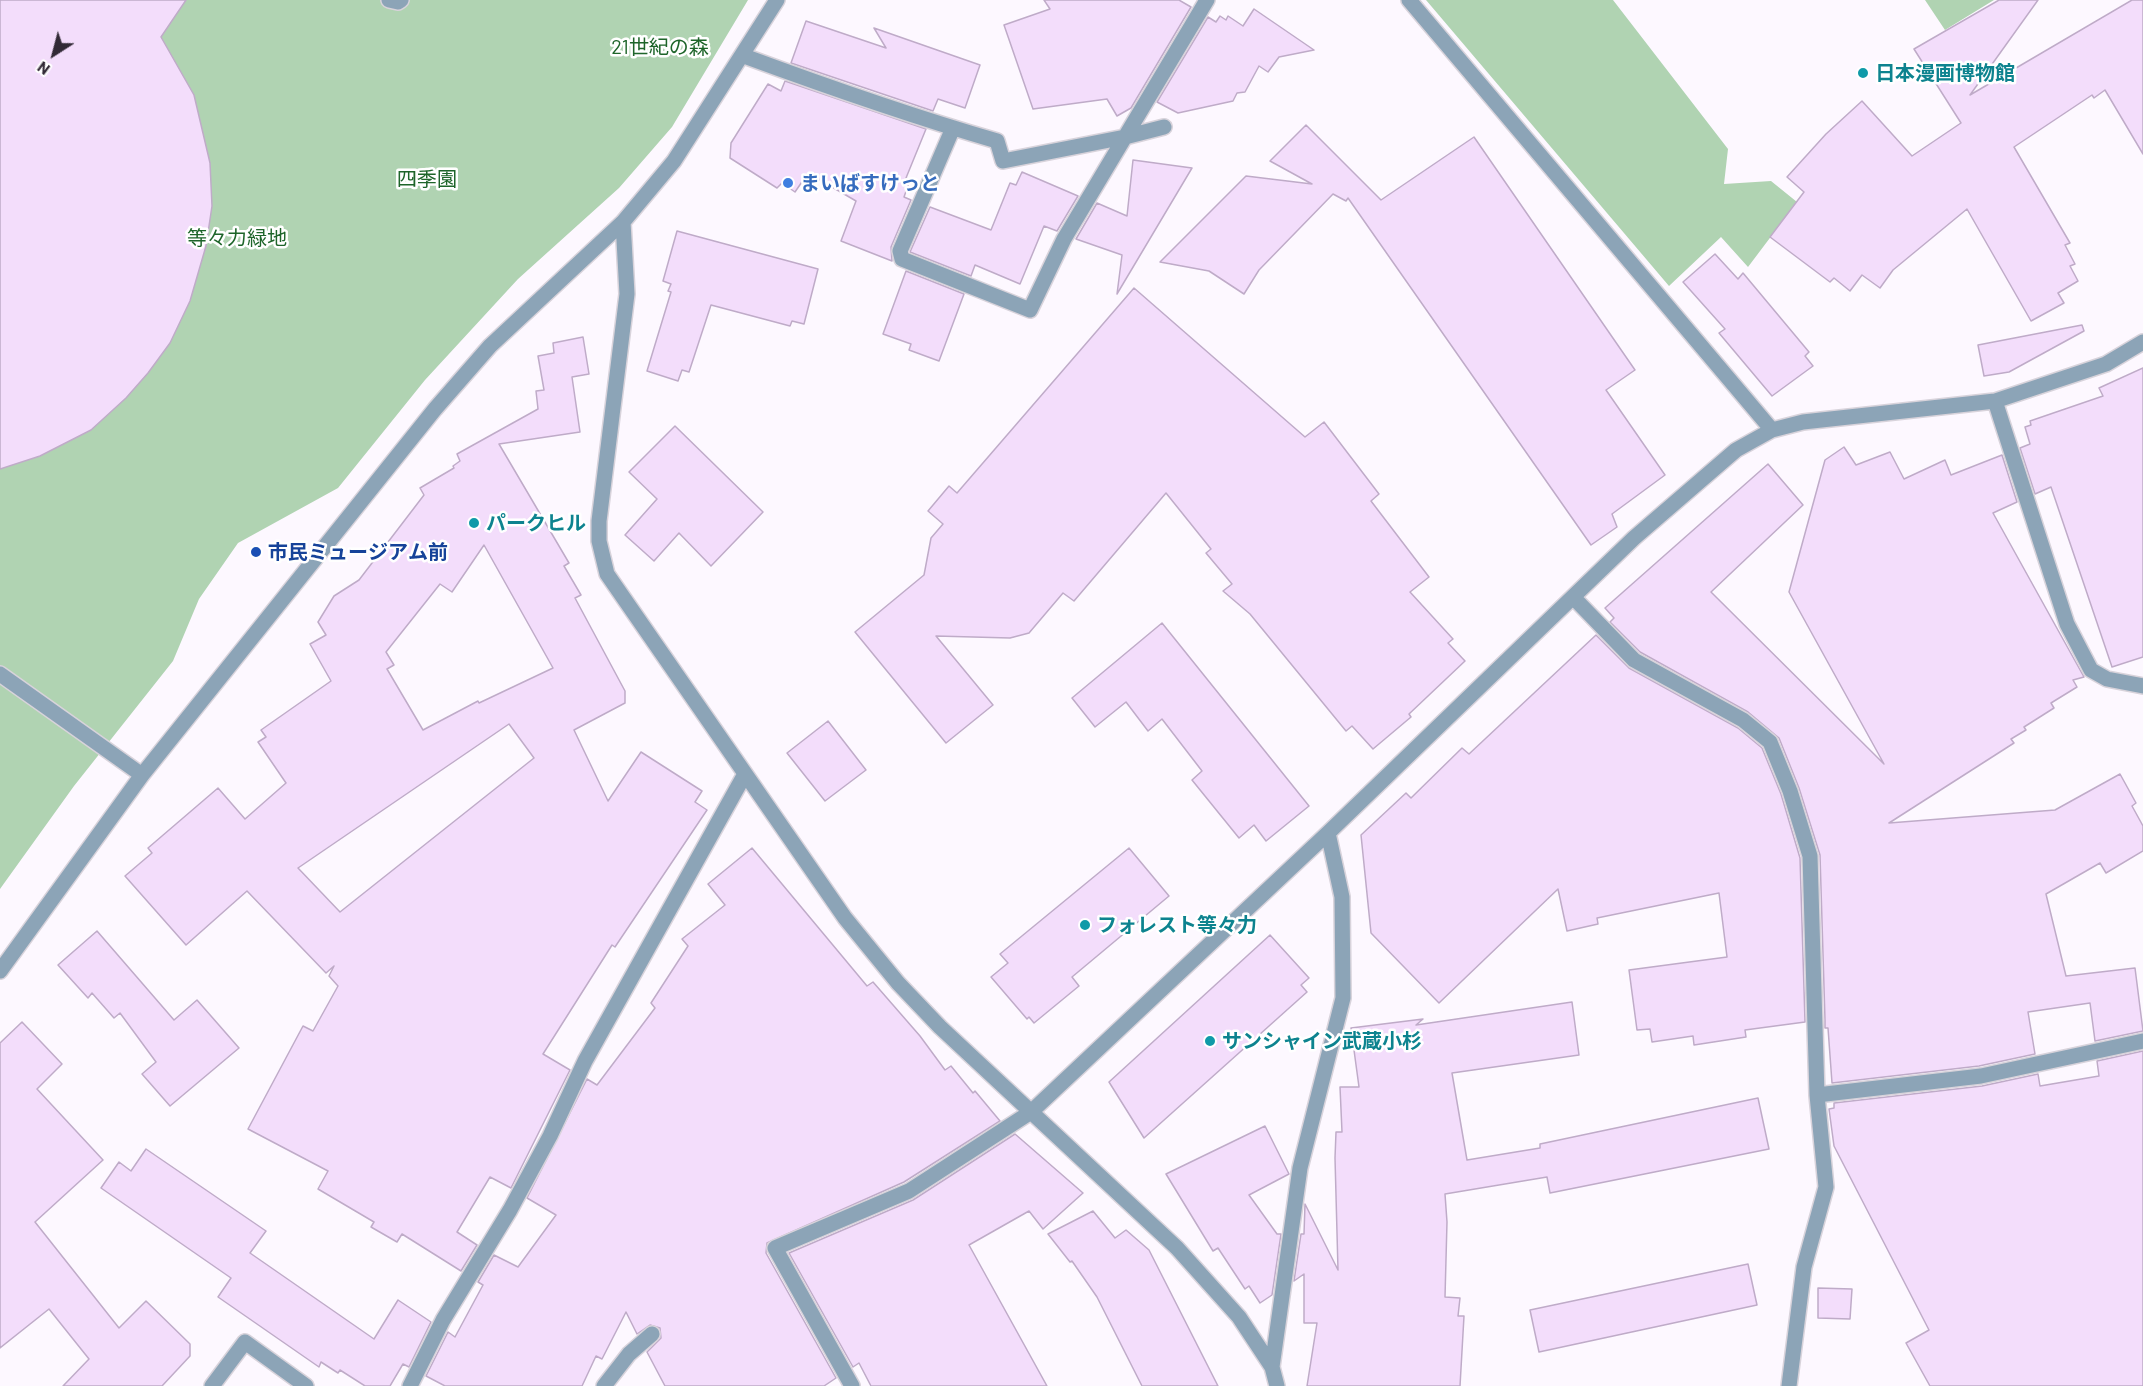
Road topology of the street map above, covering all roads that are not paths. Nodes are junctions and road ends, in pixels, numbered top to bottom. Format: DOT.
graph roads {
  1 [pos="389,0"];
  2 [pos="401,0"];
  3 [pos="777,0"];
  4 [pos="1207,0"];
  5 [pos="1409,0"];
  6 [pos="744,57"];
  7 [pos="1164,127"];
  8 [pos="953,128"];
  9 [pos="1125,137"];
  10 [pos="623,222"];
  11 [pos="2143,342"];
  12 [pos="1995,401"];
  13 [pos="1772,430"];
  14 [pos="1573,597"];
  15 [pos="0,674"];
  16 [pos="2143,686"];
  17 [pos="745,774"];
  18 [pos="142,775"];
  19 [pos="1328,833"];
  20 [pos="0,971"];
  21 [pos="2143,1041"];
  22 [pos="1817,1095"];
  23 [pos="1031,1112"];
  24 [pos="651,1334"];
  25 [pos="1272,1367"];
  26 [pos="212,1386"];
  27 [pos="306,1386"];
  28 [pos="410,1386"];
  29 [pos="604,1386"];
  30 [pos="852,1386"];
  31 [pos="1277,1386"];
  32 [pos="1789,1386"];
  1 -- 2 [label="street"];
  3 -- 6 [label="street"];
  4 -- 9 [label="street"];
  5 -- 13 [label="street"];
  6 -- 8 [label="street"];
  6 -- 10 [label="street"];
  7 -- 9 [label="street"];
  8 -- 9 [label="street"];
  8 -- 9 [label="street"];
  10 -- 17 [label="street"];
  10 -- 18 [label="street"];
  11 -- 12 [label="street"];
  12 -- 13 [label="street"];
  12 -- 16 [label="street"];
  13 -- 14 [label="street"];
  14 -- 19 [label="street"];
  14 -- 22 [label="street"];
  15 -- 18 [label="street"];
  17 -- 23 [label="street"];
  17 -- 28 [label="street"];
  18 -- 20 [label="street"];
  19 -- 23 [label="street"];
  19 -- 25 [label="street"];
  21 -- 22 [label="street"];
  22 -- 32 [label="street"];
  23 -- 25 [label="street"];
  23 -- 30 [label="street"];
  24 -- 29 [label="street"];
  25 -- 31 [label="street"];
  26 -- 27 [label="street"];
}
